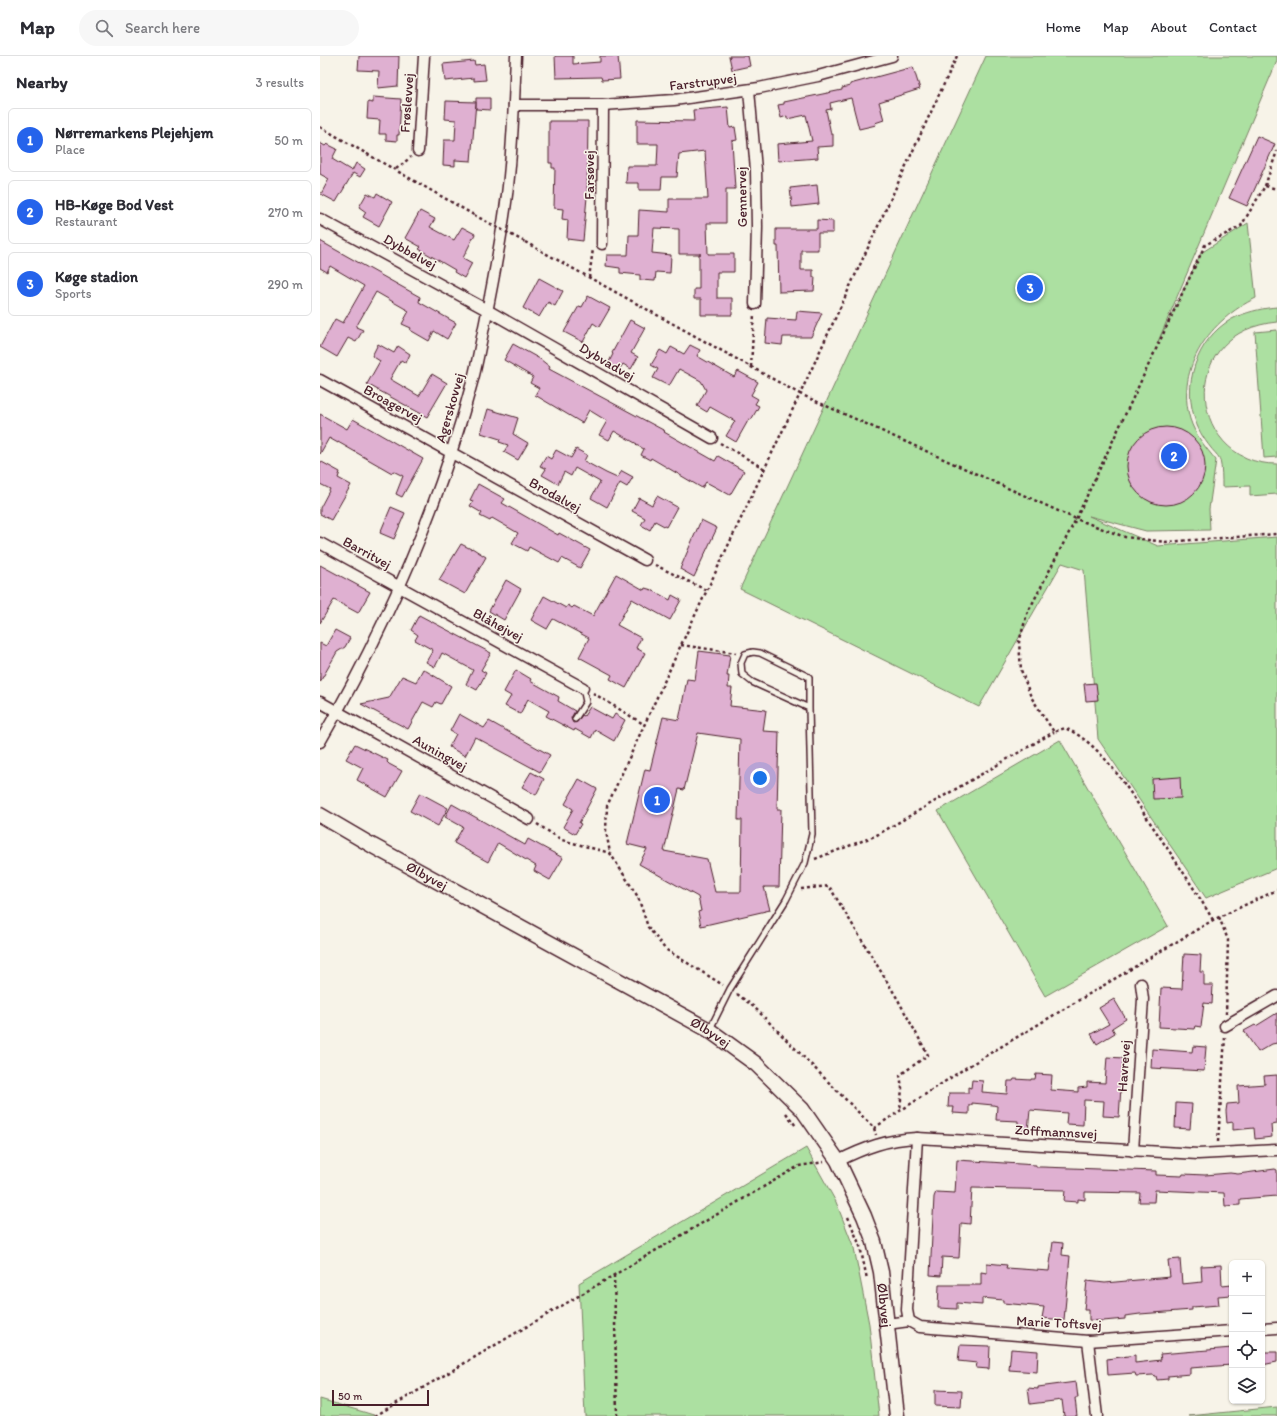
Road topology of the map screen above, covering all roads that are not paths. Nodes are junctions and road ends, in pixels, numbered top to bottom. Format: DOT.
graph roads {
  1 [pos="424,56"];
  2 [pos="516,56"];
  3 [pos="892,56"];
  4 [pos="749,90"];
  5 [pos="514,105"];
  6 [pos="603,105"];
  7 [pos="418,151"];
  8 [pos="320,219"];
  9 [pos="602,244"];
  10 [pos="755,304"];
  11 [pos="487,310"];
  12 [pos="320,380"];
  13 [pos="712,438"];
  14 [pos="451,453"];
  15 [pos="320,543"];
  16 [pos="646,560"];
  17 [pos="400,587"];
  18 [pos="583,688"];
  19 [pos="320,702"];
  20 [pos="809,708"];
  21 [pos="338,712"];
  22 [pos="575,719"];
  23 [pos="320,742"];
  24 [pos="320,815"];
  25 [pos="529,818"];
  26 [pos="1141,984"];
  27 [pos="1277,996"];
  28 [pos="1225,1026"];
  29 [pos="709,1030"];
  30 [pos="917,1138"];
  31 [pos="1277,1150"];
  32 [pos="1133,1151"];
  33 [pos="832,1165"];
  34 [pos="909,1321"];
  35 [pos="887,1324"];
  36 [pos="1265,1328"];
  37 [pos="1277,1328"];
  38 [pos="1229,1331"];
  39 [pos="1088,1340"];
  40 [pos="897,1416"];
  41 [pos="1097,1416"];
  1 -- 7 [label="street, Frøslevvej"];
  2 -- 5 [label="street, Agerskovvej"];
  3 -- 4 [label="street, Farstrupvej"];
  4 -- 6 [label="street, Farstrupvej"];
  4 -- 10 [label="street, Gennervej"];
  5 -- 6 [label="street, Farstrupvej"];
  5 -- 11 [label="street, Agerskovvej"];
  6 -- 9 [label="street, Farsøvej"];
  8 -- 11 [label="street, Dybbølvej"];
  11 -- 13 [label="street, Dybvadvej"];
  11 -- 14 [label="street, Agerskovvej"];
  12 -- 14 [label="street, Broagervej"];
  14 -- 16 [label="street, Brodalvej"];
  14 -- 17 [label="street, Agerskovvej"];
  15 -- 17 [label="street, Barritvej"];
  17 -- 18 [label="street, Blåhøjvej"];
  17 -- 21 [label="street, Agerskovvej"];
  18 -- 22 [label="lane"];
  19 -- 21 [label="street, Auningvej"];
  20 -- 20 [label="lane"];
  20 -- 29 [label="lane"];
  21 -- 23 [label="street, Agerskovvej"];
  21 -- 25 [label="street, Auningvej"];
  24 -- 29 [label="street, Ølbyvej"];
  26 -- 32 [label="street, Havrevej"];
  27 -- 28 [label="street"];
  29 -- 33 [label="street, Ølbyvej"];
  30 -- 32 [label="street, Zoffmannsvej"];
  30 -- 33 [label="street, Zoffmannsvej"];
  30 -- 34 [label="street"];
  31 -- 32 [label="street, Zoffmannsvej"];
  33 -- 35 [label="street, Ølbyvej"];
  34 -- 35 [label="street, Marie Toftsvej"];
  34 -- 39 [label="street, Marie Toftsvej"];
  35 -- 40 [label="street, Ølbyvej"];
  36 -- 37 [label="street"];
  38 -- 39 [label="street, Marie Toftsvej"];
  39 -- 41 [label="street"];
}
